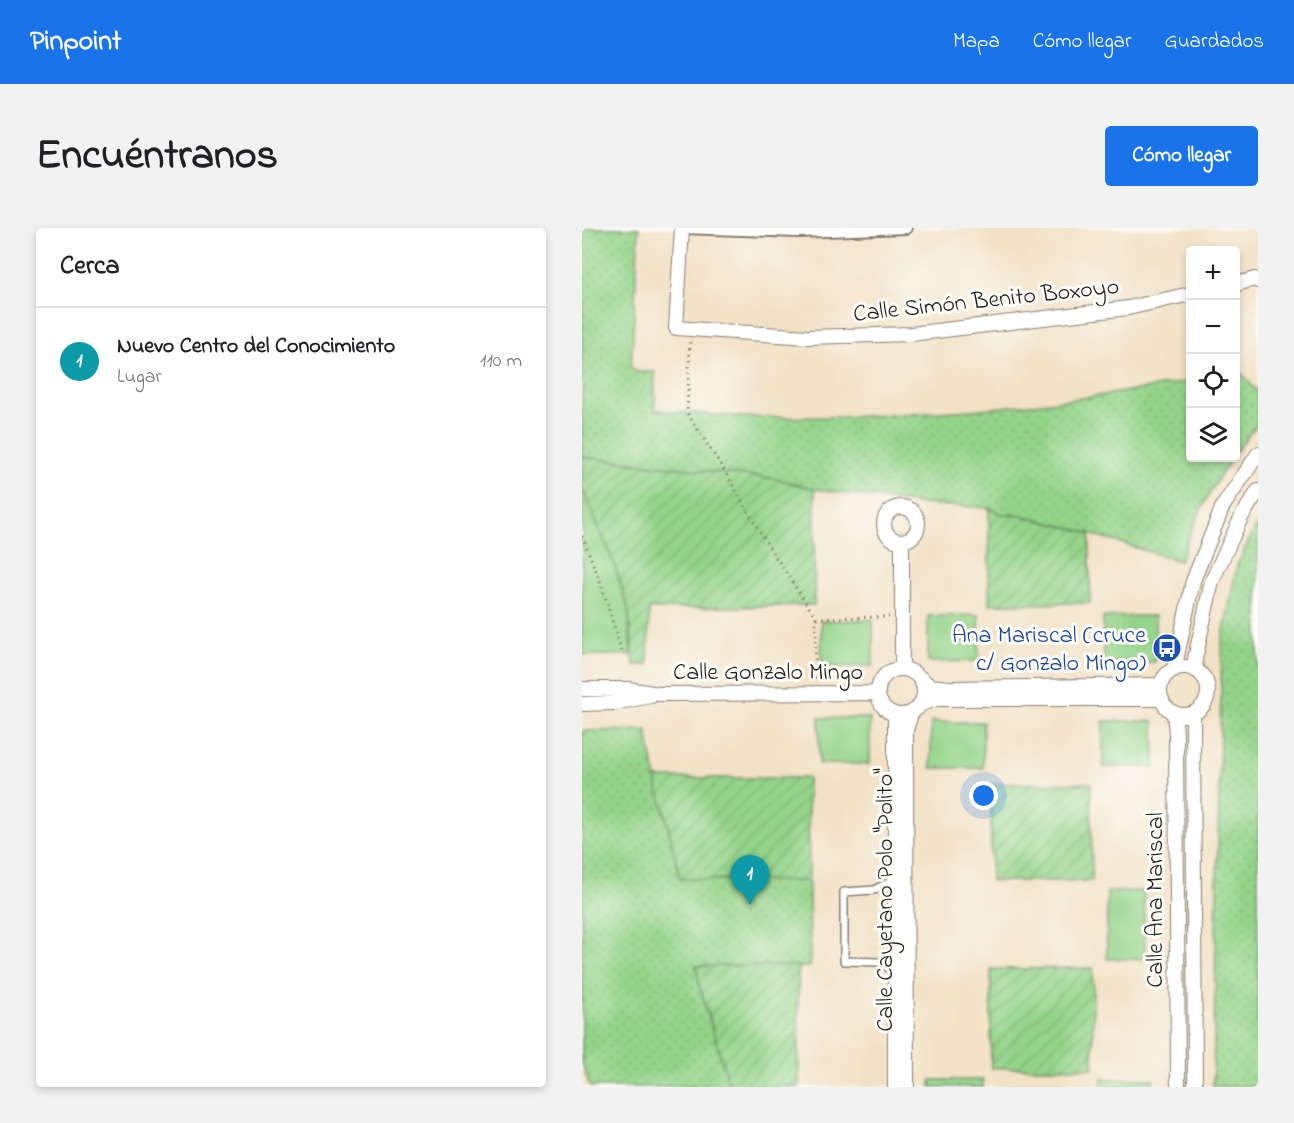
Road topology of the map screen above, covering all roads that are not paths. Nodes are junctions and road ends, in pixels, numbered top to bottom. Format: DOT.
graph roads {
  1 [pos="682,228"];
  2 [pos="906,228"];
  3 [pos="1258,281"];
  4 [pos="1240,283"];
  5 [pos="1186,295"];
  6 [pos="1258,454"];
  7 [pos="1258,491"];
  8 [pos="902,541"];
  9 [pos="902,669"];
  10 [pos="1174,670"];
  11 [pos="1196,670"];
  12 [pos="919,677"];
  13 [pos="582,689"];
  14 [pos="1161,692"];
  15 [pos="878,693"];
  16 [pos="659,694"];
  17 [pos="582,704"];
  18 [pos="921,704"];
  19 [pos="1174,713"];
  20 [pos="911,714"];
  21 [pos="1192,714"];
  22 [pos="895,715"];
  23 [pos="895,879"];
  24 [pos="895,972"];
  25 [pos="895,1087"];
  26 [pos="907,1087"];
  27 [pos="1178,1087"];
  28 [pos="1195,1087"];
  1 -- 2 [label="street"];
  1 -- 5 [label="street, Calle Simón Benito Boxoyo"];
  3 -- 4 [label="street"];
  6 -- 10 [label="street"];
  7 -- 11 [label="street"];
  8 -- 9 [label="street"];
  9 -- 12 [label="street"];
  9 -- 15 [label="street"];
  10 -- 11 [label="street"];
  10 -- 14 [label="street"];
  11 -- 21 [label="street"];
  12 -- 14 [label="street"];
  12 -- 18 [label="street"];
  13 -- 16 [label="street, Calle Gonzalo Mingo"];
  14 -- 18 [label="street"];
  14 -- 19 [label="street"];
  15 -- 16 [label="street, Calle Gonzalo Mingo"];
  15 -- 22 [label="street"];
  16 -- 17 [label="street, Calle Gonzalo Mingo"];
  18 -- 20 [label="street"];
  19 -- 21 [label="street"];
  19 -- 27 [label="street, Calle Ana Mariscal"];
  20 -- 22 [label="street"];
  20 -- 26 [label="street, Calle Cayetano Polo \"Polito\""];
  21 -- 28 [label="street, Calle Ana Mariscal"];
  22 -- 23 [label="street, Calle Cayetano Polo \"Polito\""];
  23 -- 24 [label="street, Calle Cayetano Polo \"Polito\""];
  23 -- 24 [label="lane"];
  24 -- 25 [label="street, Calle Cayetano Polo \"Polito\""];
}
